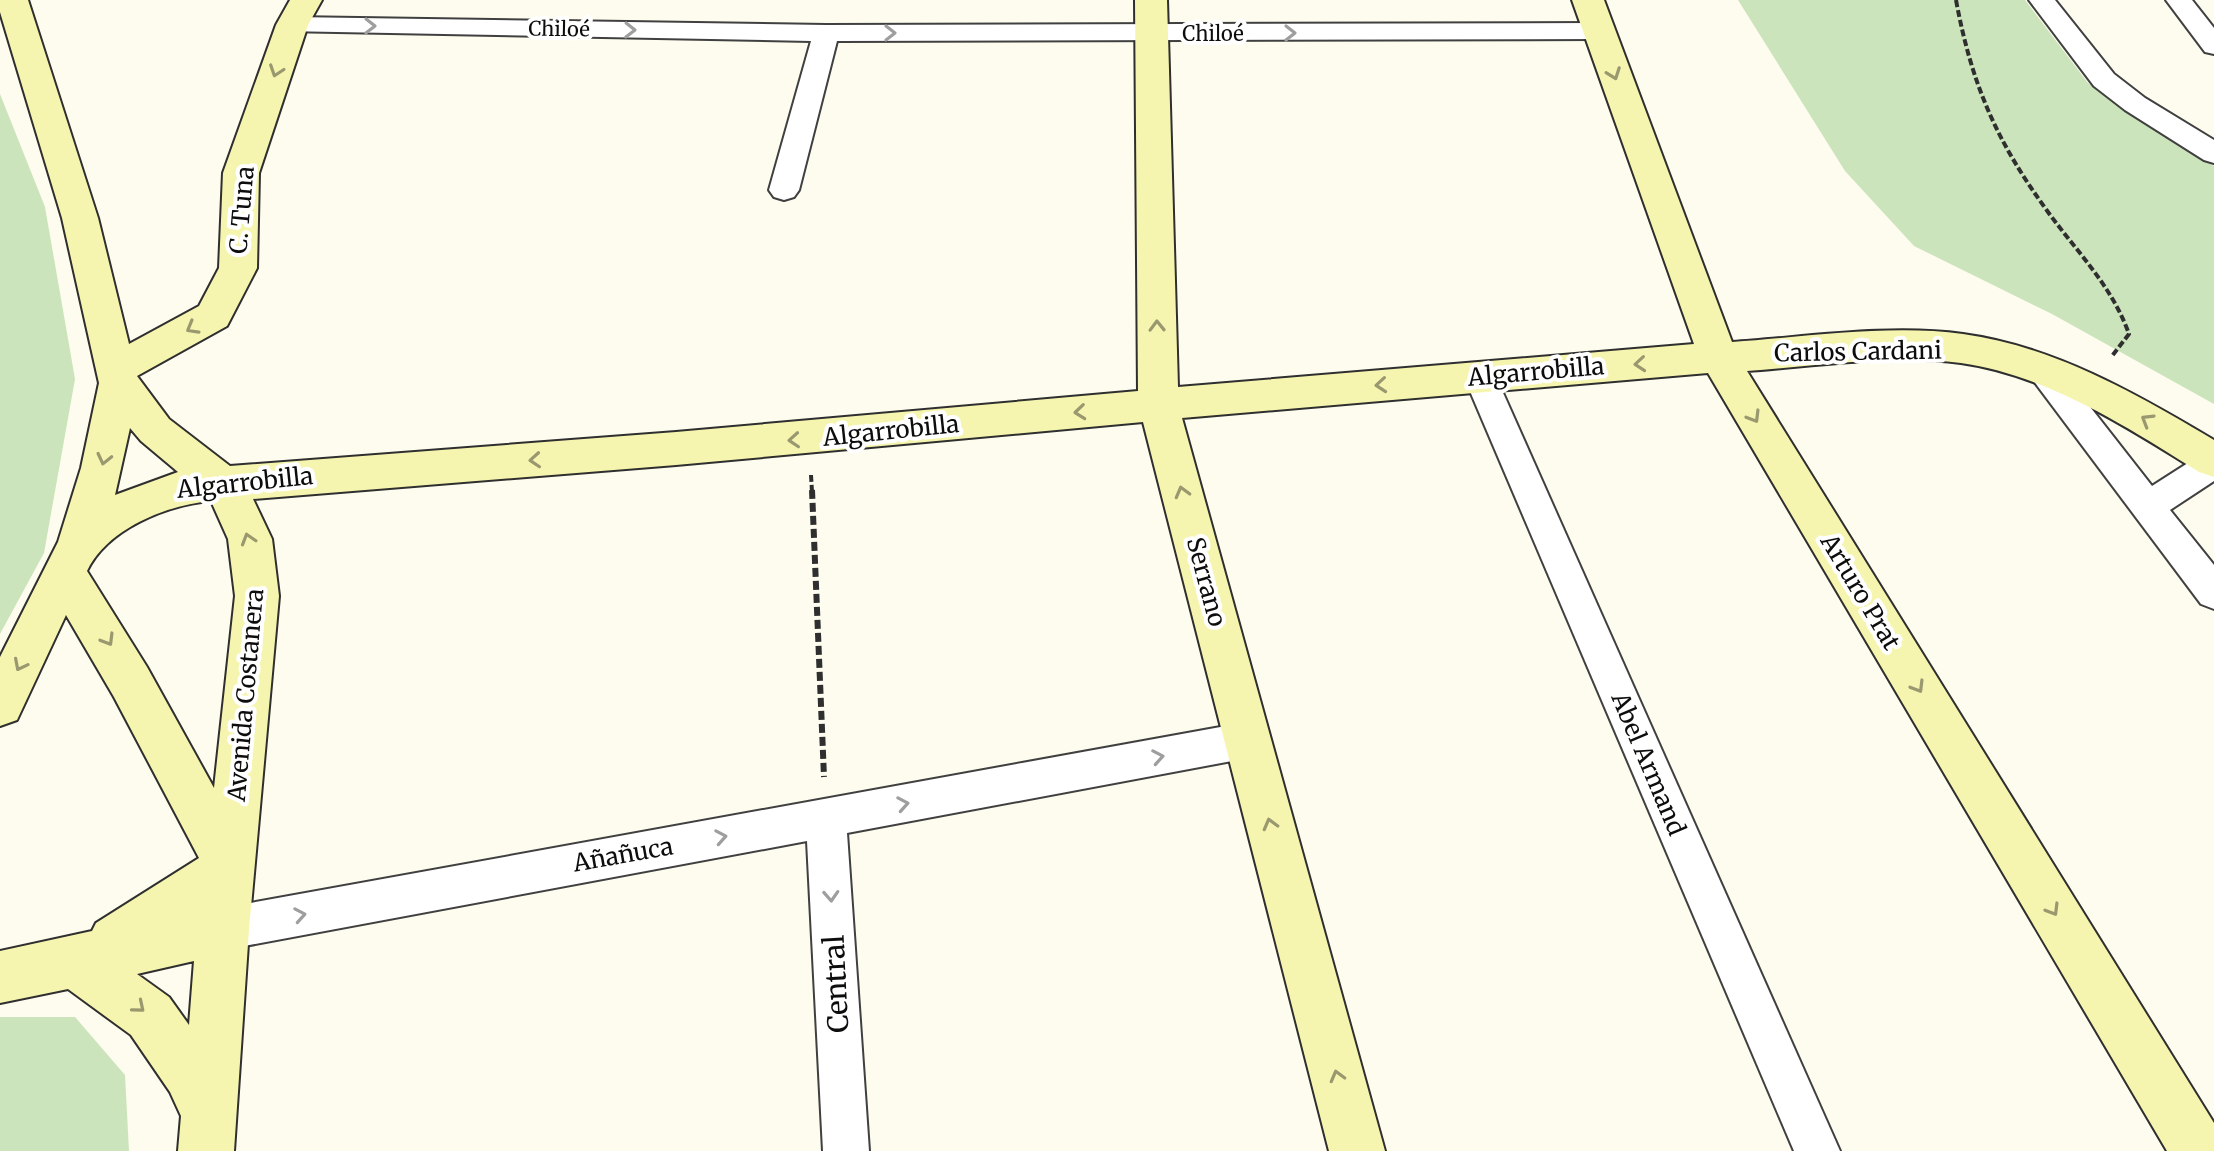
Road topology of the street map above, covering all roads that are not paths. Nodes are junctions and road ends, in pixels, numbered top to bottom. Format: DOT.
graph roads {
  1 [pos="12,0"];
  2 [pos="2042,0"];
  3 [pos="2179,0"];
  4 [pos="299,12"];
  5 [pos="1594,15"];
  6 [pos="1152,17"];
  7 [pos="826,33"];
  8 [pos="2214,46"];
  9 [pos="2214,153"];
  10 [pos="784,190"];
  11 [pos="1718,357"];
  12 [pos="2044,371"];
  13 [pos="118,376"];
  14 [pos="1480,377"];
  15 [pos="1158,404"];
  16 [pos="2214,462"];
  17 [pos="222,483"];
  18 [pos="2148,506"];
  19 [pos="72,559"];
  20 [pos="2214,593"];
  21 [pos="0,705"];
  22 [pos="1248,740"];
  23 [pos="826,818"];
  24 [pos="230,866"];
  25 [pos="223,929"];
  26 [pos="28,965"];
  27 [pos="206,1130"];
  28 [pos="846,1151"];
  29 [pos="1357,1151"];
  30 [pos="1817,1151"];
  31 [pos="2199,1151"];
  1 -- 13 [label="main road, Avenida Costanera"];
  2 -- 9 [label="street"];
  3 -- 8 [label="street"];
  4 -- 7 [label="street, Chiloé, one-way"];
  4 -- 13 [label="main road, C. Tuna, one-way"];
  6 -- 5 [label="street, Chiloé, one-way"];
  5 -- 11 [label="main road, Arturo Prat, one-way"];
  7 -- 6 [label="street, Chiloé, one-way"];
  15 -- 6 [label="main road, Serrano, one-way"];
  7 -- 10 [label="street"];
  11 -- 12 [label="main road, Carlos Cardani"];
  11 -- 14 [label="main road, Algarrobilla, one-way"];
  11 -- 31 [label="main road, Arturo Prat, one-way"];
  16 -- 12 [label="main road, Carlos Cardani, one-way"];
  12 -- 18 [label="street"];
  13 -- 17 [label="main road, Avenida Costanera"];
  13 -- 19 [label="main road, Avenida Costanera, one-way"];
  14 -- 15 [label="main road, Algarrobilla, one-way"];
  14 -- 30 [label="street, Abel Armand"];
  15 -- 17 [label="main road, Algarrobilla, one-way"];
  22 -- 15 [label="main road, Serrano, one-way"];
  16 -- 18 [label="street"];
  17 -- 19 [label="main road, Algarrobilla"];
  24 -- 17 [label="main road, Avenida Costanera, one-way"];
  18 -- 20 [label="street"];
  19 -- 21 [label="main road, Avenida Costanera, one-way"];
  19 -- 24 [label="main road, Avenida Costanera, one-way"];
  23 -- 22 [label="street, Añañuca, one-way"];
  29 -- 22 [label="main road, Serrano, one-way"];
  25 -- 23 [label="street, Añañuca, one-way"];
  23 -- 28 [label="street, Central, one-way"];
  24 -- 25 [label="main road, Avenida Costanera"];
  24 -- 26 [label="main road"];
  25 -- 26 [label="main road, Añañuca"];
  25 -- 27 [label="main road, Avenida Costanera"];
  26 -- 27 [label="main road, one-way"];
}
